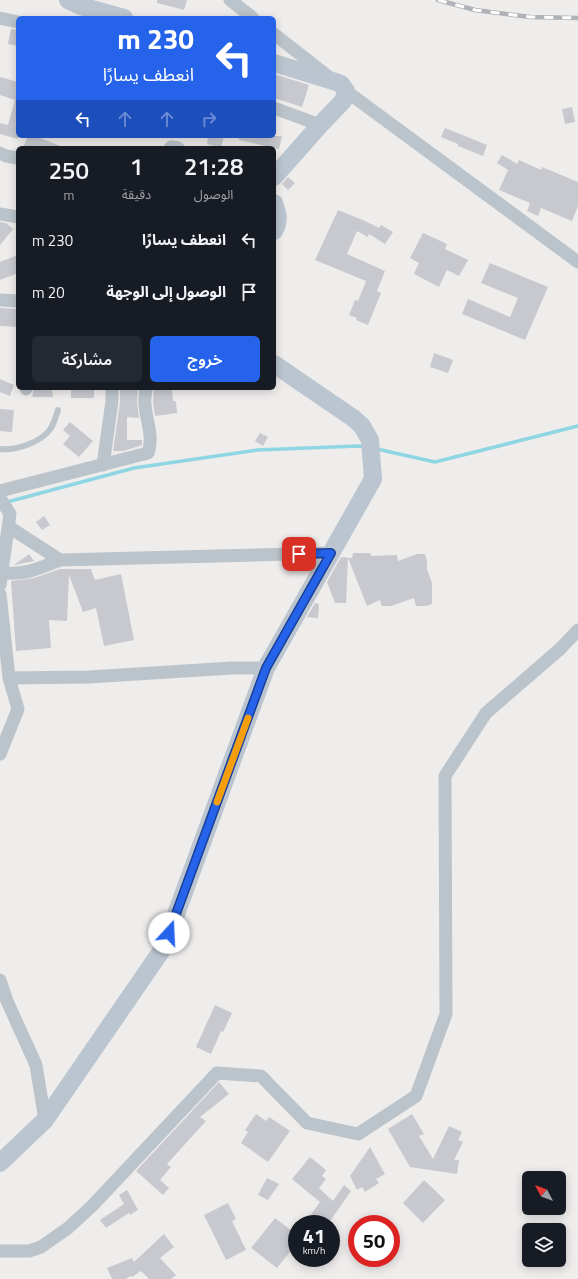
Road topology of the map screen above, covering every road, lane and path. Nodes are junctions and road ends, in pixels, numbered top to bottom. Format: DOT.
graph roads {
  1 [pos="68,0"];
  2 [pos="230,0"];
  3 [pos="117,16"];
  4 [pos="250,16"];
  5 [pos="0,18"];
  6 [pos="16,22"];
  7 [pos="276,36"];
  8 [pos="276,64"];
  9 [pos="341,86"];
  10 [pos="276,109"];
  11 [pos="320,125"];
  12 [pos="0,153"];
  13 [pos="16,158"];
  14 [pos="277,169"];
  15 [pos="276,209"];
  16 [pos="0,214"];
  17 [pos="16,217"];
  18 [pos="276,227"];
  19 [pos="578,262"];
  20 [pos="0,300"];
  21 [pos="16,301"];
  22 [pos="276,365"];
  23 [pos="112,390"];
  24 [pos="146,390"];
  25 [pos="58,410"];
  26 [pos="0,449"];
  27 [pos="103,465"];
  28 [pos="0,491"];
  29 [pos="0,498"];
  30 [pos="9,521"];
  31 [pos="331,553"];
  32 [pos="60,560"];
  33 [pos="1,579"];
  34 [pos="0,594"];
  35 [pos="578,630"];
  36 [pos="266,668"];
  37 [pos="9,678"];
  38 [pos="0,754"];
  39 [pos="0,980"];
  40 [pos="45,1120"];
  41 [pos="0,1163"];
  42 [pos="0,1251"];
  1 -- 3 [label="main road"];
  2 -- 4 [label="street"];
  5 -- 6 [label="street"];
  7 -- 9 [label="street"];
  8 -- 9 [label="main road"];
  9 -- 11 [label="main road"];
  9 -- 19 [label="street"];
  10 -- 11 [label="street"];
  11 -- 14 [label="main road"];
  12 -- 13 [label="street"];
  15 -- 18 [label="main road"];
  16 -- 17 [label="street"];
  20 -- 21 [label="street"];
  22 -- 31 [label="main road"];
  23 -- 27 [label="street"];
  24 -- 27 [label="street"];
  25 -- 26 [label="lane"];
  27 -- 28 [label="street"];
  29 -- 30 [label="street"];
  30 -- 32 [label="street"];
  30 -- 33 [label="street"];
  31 -- 32 [label="street"];
  31 -- 36 [label="main road"];
  32 -- 33 [label="street"];
  34 -- 37 [label="street"];
  35 -- 42 [label="street"];
  36 -- 37 [label="street"];
  36 -- 40 [label="main road"];
  37 -- 38 [label="street"];
  39 -- 40 [label="street"];
  40 -- 41 [label="main road"];
}
